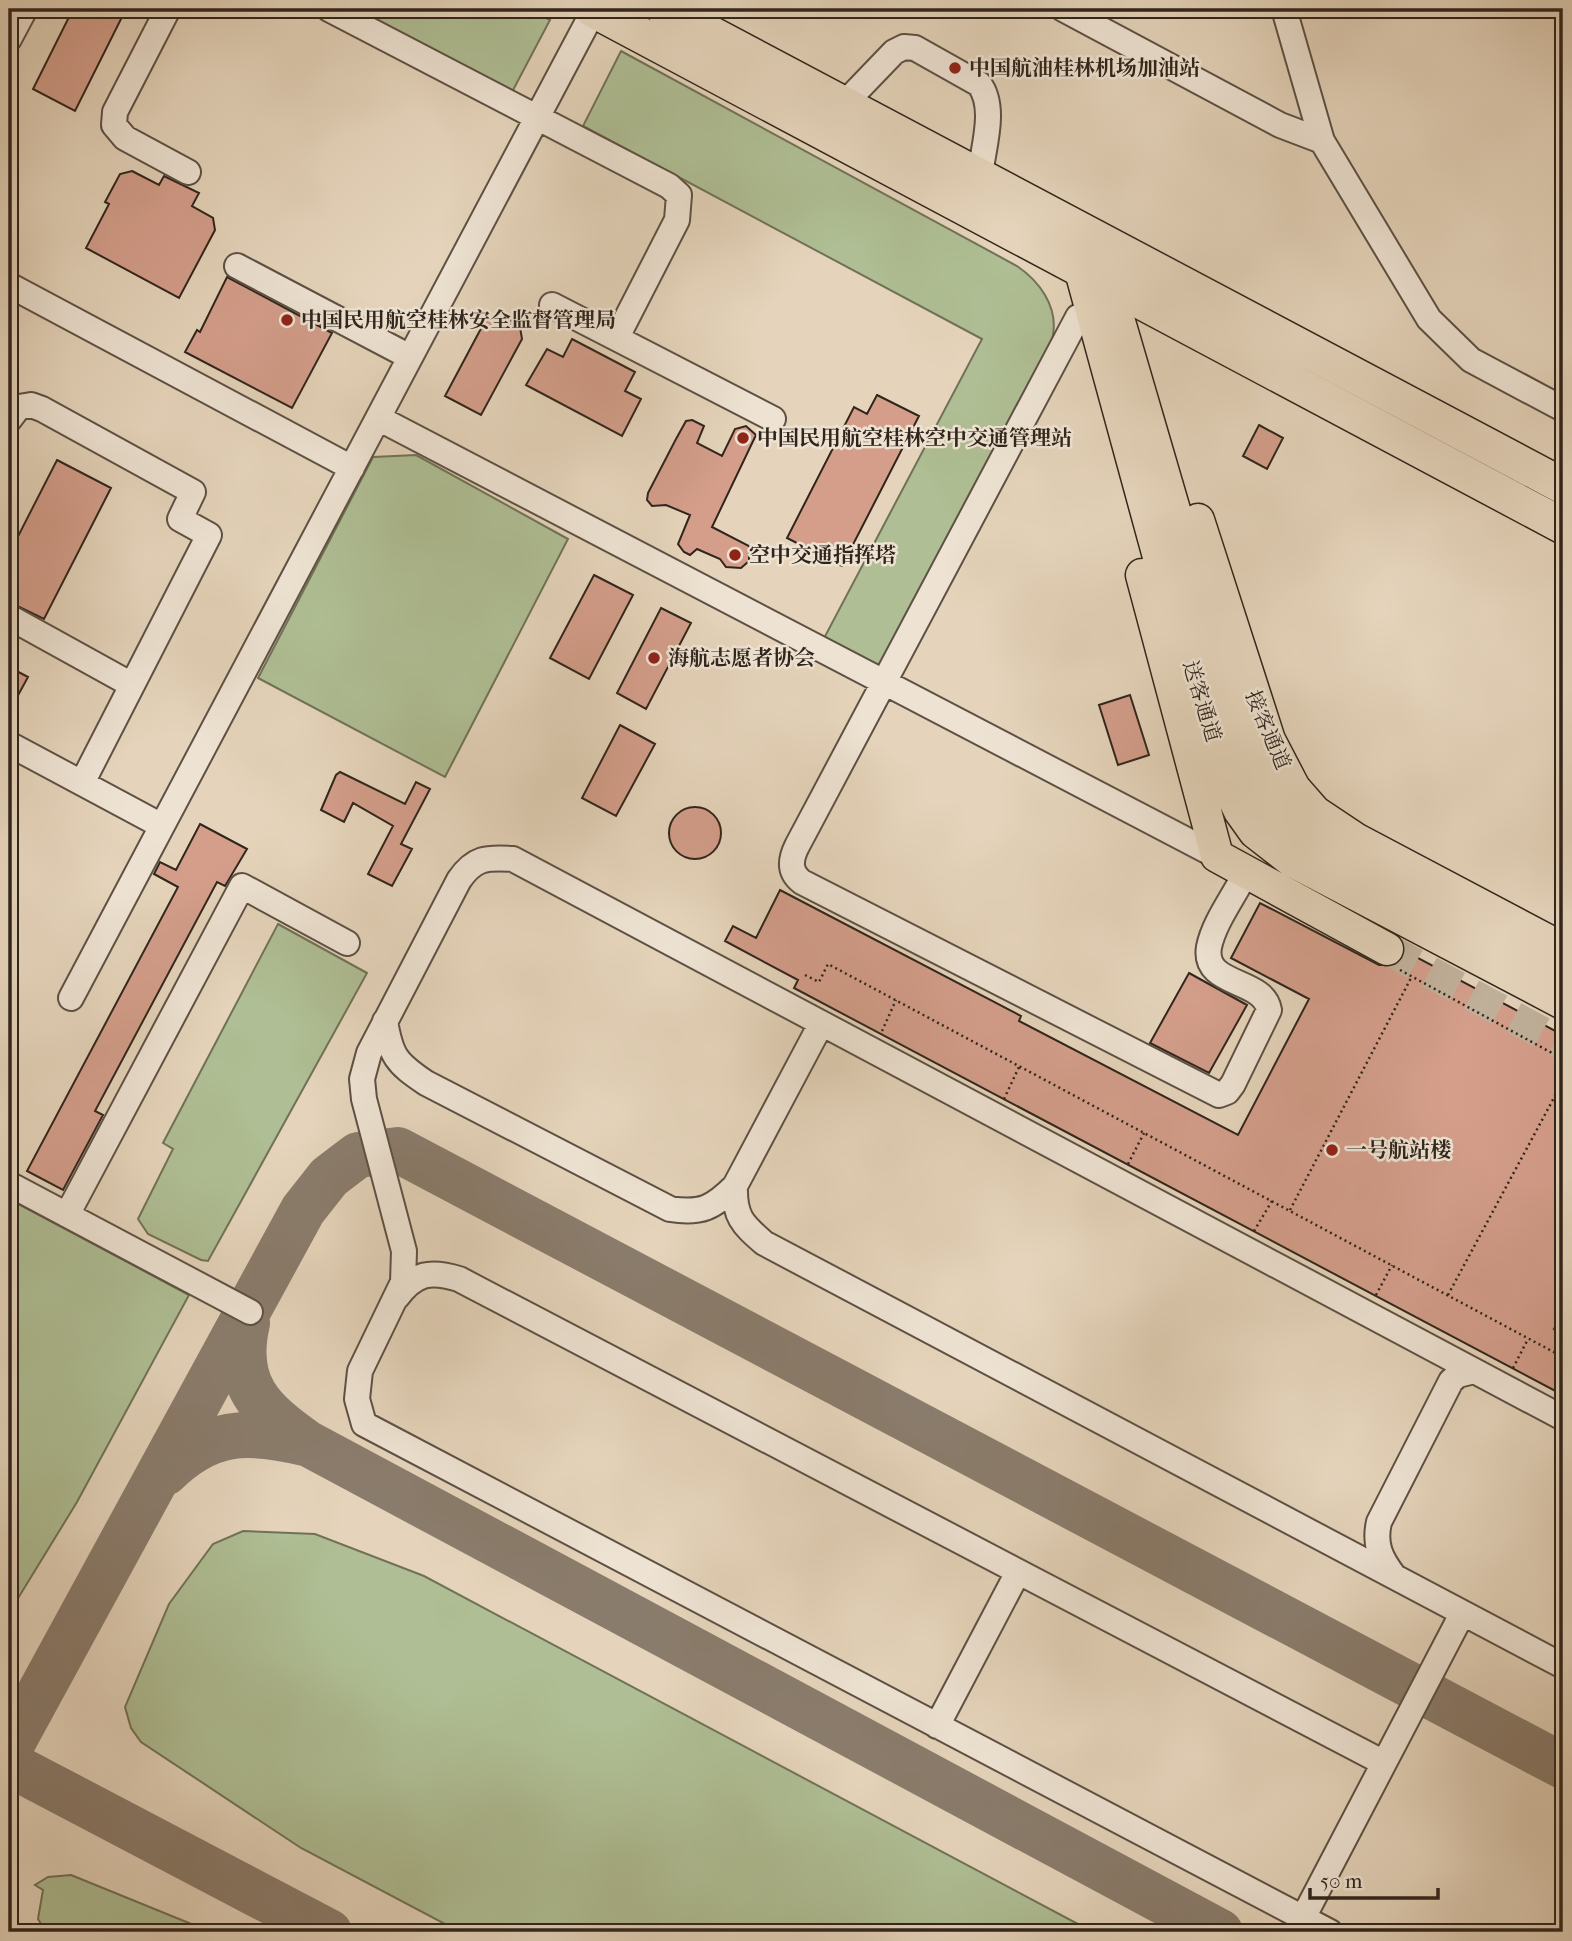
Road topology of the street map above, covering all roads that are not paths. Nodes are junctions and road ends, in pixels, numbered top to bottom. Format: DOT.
graph roads {
  1 [pos="25,9"];
  2 [pos="168,9"];
  3 [pos="329,9"];
  4 [pos="593,9"];
  5 [pos="664,9"];
  6 [pos="1063,9"];
  7 [pos="1284,9"];
  8 [pos="9,39"];
  9 [pos="844,104"];
  10 [pos="537,119"];
  11 [pos="1322,141"];
  12 [pos="188,172"];
  13 [pos="980,175"];
  14 [pos="1081,230"];
  15 [pos="237,266"];
  16 [pos="9,285"];
  17 [pos="1088,292"];
  18 [pos="552,305"];
  19 [pos="617,337"];
  20 [pos="410,357"];
  21 [pos="1135,376"];
  22 [pos="1563,410"];
  23 [pos="378,418"];
  24 [pos="773,419"];
  25 [pos="9,420"];
  26 [pos="352,468"];
  27 [pos="1563,486"];
  28 [pos="1563,526"];
  29 [pos="1186,603"];
  30 [pos="9,617"];
  31 [pos="885,683"];
  32 [pos="132,685"];
  33 [pos="9,744"];
  34 [pos="82,783"];
  35 [pos="162,826"];
  36 [pos="1217,856"];
  37 [pos="1246,872"];
  38 [pos="347,943"];
  39 [pos="1563,949"];
  40 [pos="1390,958"];
  41 [pos="1563,977"];
  42 [pos="71,998"];
  43 [pos="1563,1003"];
  44 [pos="385,1021"];
  45 [pos="821,1024"];
  46 [pos="9,1184"];
  47 [pos="735,1186"];
  48 [pos="67,1215"];
  49 [pos="395,1301"];
  50 [pos="250,1312"];
  51 [pos="1462,1376"];
  52 [pos="1563,1418"];
  53 [pos="1379,1522"];
  54 [pos="1317,1536"];
  55 [pos="1018,1572"];
  56 [pos="1397,1579"];
  57 [pos="1462,1614"];
  58 [pos="1563,1666"];
  59 [pos="937,1726"];
  60 [pos="1384,1763"];
  61 [pos="1303,1918"];
  62 [pos="1330,1932"];
  1 -- 8 [label="street"];
  2 -- 12 [label="street"];
  3 -- 10 [label="street"];
  4 -- 10 [label="street"];
  4 -- 17 [label="highway"];
  5 -- 9 [label="highway"];
  6 -- 11 [label="street"];
  7 -- 11 [label="street"];
  9 -- 13 [label="highway"];
  9 -- 13 [label="street"];
  10 -- 19 [label="street"];
  10 -- 20 [label="street"];
  11 -- 22 [label="street"];
  13 -- 14 [label="highway"];
  14 -- 17 [label="main road, 送客通道"];
  14 -- 27 [label="highway"];
  15 -- 20 [label="street"];
  16 -- 26 [label="street"];
  17 -- 21 [label="main road, 送客通道"];
  17 -- 28 [label="highway"];
  17 -- 29 [label="main road, 送客通道"];
  17 -- 31 [label="street"];
  17 -- 36 [label="main road"];
  18 -- 19 [label="street"];
  19 -- 24 [label="street"];
  20 -- 23 [label="street"];
  21 -- 29 [label="main road, 送客通道"];
  21 -- 39 [label="main road, 接客通道"];
  23 -- 26 [label="street"];
  23 -- 31 [label="street"];
  25 -- 32 [label="street"];
  26 -- 35 [label="street"];
  29 -- 41 [label="main road, 送客通道"];
  29 -- 43 [label="main road, 送客通道"];
  30 -- 32 [label="street"];
  31 -- 36 [label="street"];
  31 -- 37 [label="street"];
  32 -- 34 [label="street"];
  33 -- 34 [label="street"];
  34 -- 35 [label="street"];
  35 -- 42 [label="street"];
  36 -- 37 [label="main road"];
  37 -- 40 [label="main road"];
  38 -- 48 [label="street"];
  44 -- 45 [label="street"];
  44 -- 47 [label="street"];
  44 -- 49 [label="street"];
  45 -- 47 [label="street"];
  45 -- 51 [label="street"];
  46 -- 48 [label="street"];
  47 -- 54 [label="street"];
  48 -- 50 [label="street"];
  49 -- 55 [label="street"];
  49 -- 59 [label="street"];
  51 -- 52 [label="street"];
  51 -- 53 [label="street"];
  53 -- 54 [label="street"];
  53 -- 56 [label="street"];
  54 -- 56 [label="street"];
  55 -- 59 [label="street"];
  55 -- 60 [label="street"];
  56 -- 57 [label="street"];
  57 -- 58 [label="street"];
  57 -- 60 [label="street"];
  59 -- 61 [label="street"];
  60 -- 61 [label="street"];
  61 -- 62 [label="street"];
}
